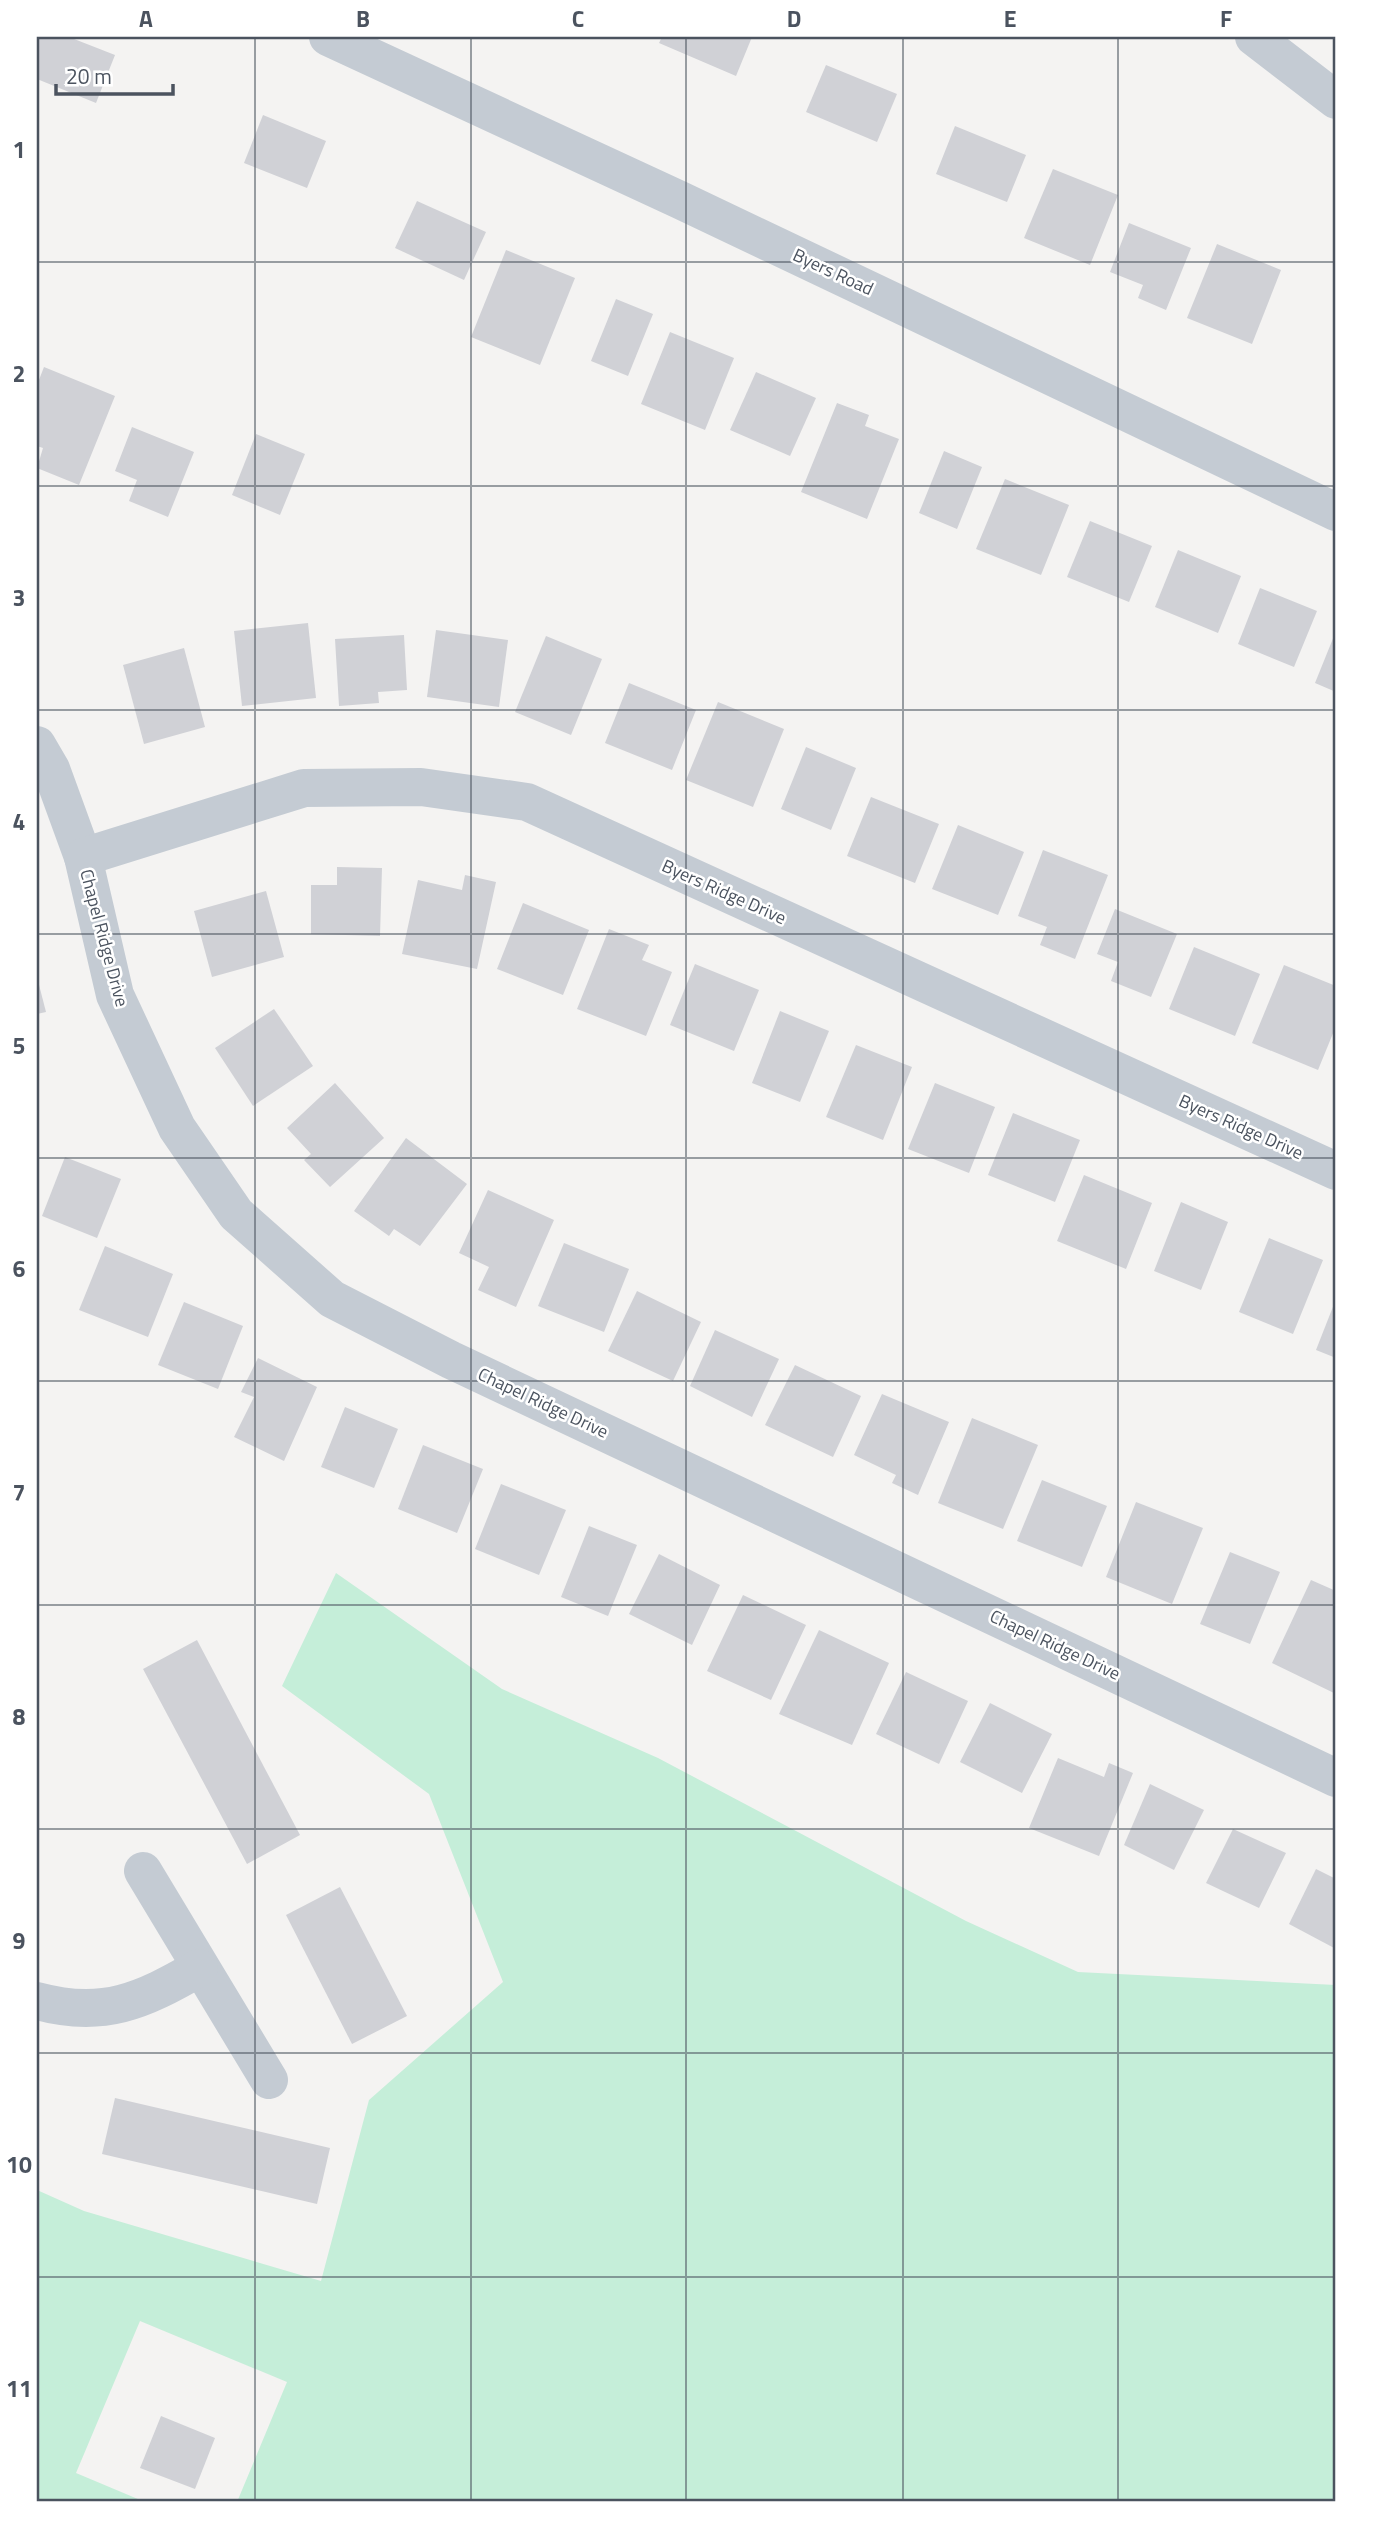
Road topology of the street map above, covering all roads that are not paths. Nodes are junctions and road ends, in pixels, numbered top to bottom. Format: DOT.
graph roads {
  1 [pos="328,37"];
  2 [pos="1254,37"];
  3 [pos="1336,100"];
  4 [pos="1336,512"];
  5 [pos="37,745"];
  6 [pos="83,857"];
  7 [pos="1336,1171"];
  8 [pos="1336,1778"];
  9 [pos="143,1871"];
  10 [pos="199,1968"];
  11 [pos="37,2001"];
  12 [pos="269,2080"];
  1 -- 4 [label="street, Byers Road"];
  2 -- 3 [label="street"];
  5 -- 6 [label="street, Chapel Ridge Drive"];
  6 -- 7 [label="street, Byers Ridge Drive"];
  6 -- 8 [label="street, Chapel Ridge Drive"];
  9 -- 10 [label="street"];
  10 -- 11 [label="street"];
  10 -- 12 [label="street"];
}
